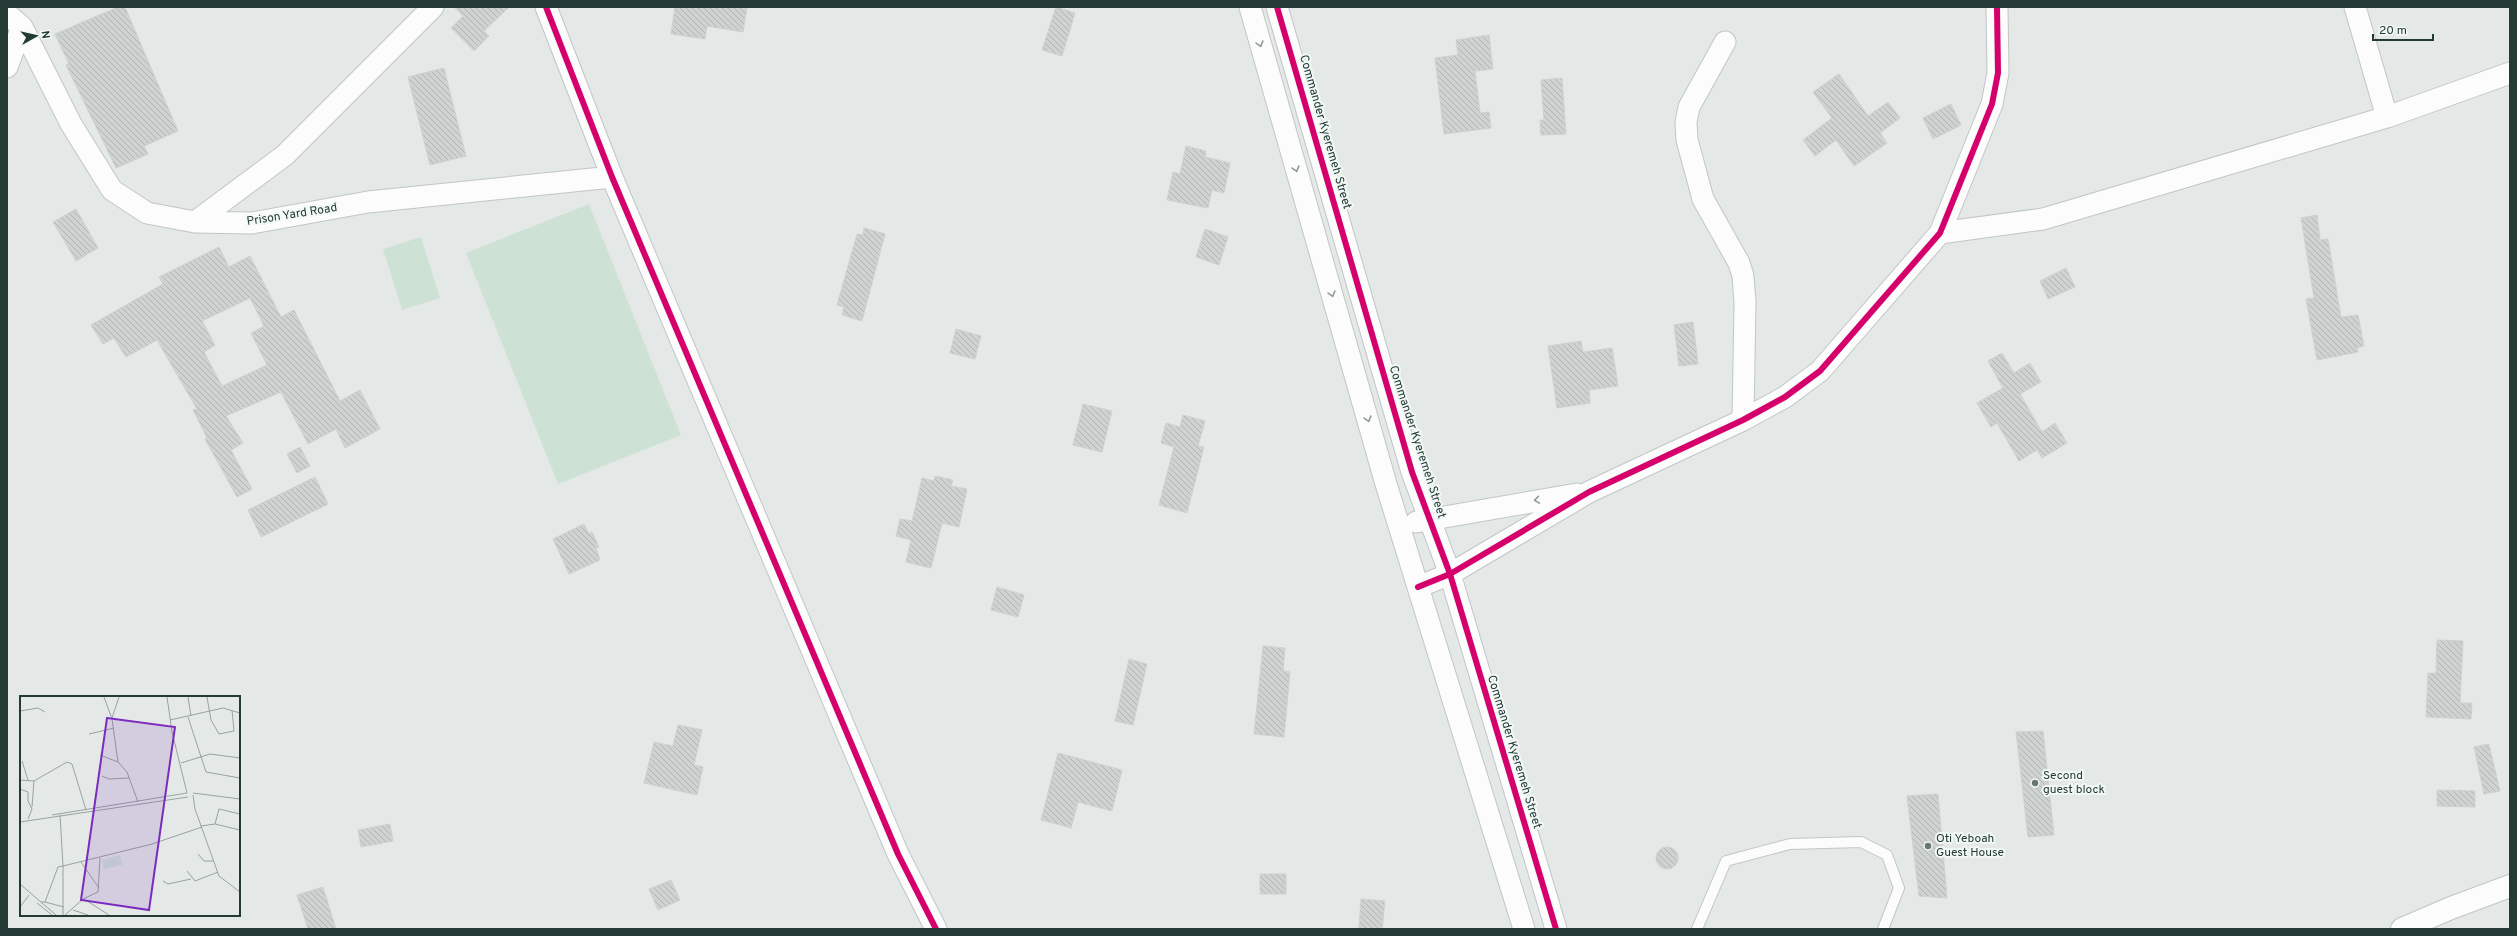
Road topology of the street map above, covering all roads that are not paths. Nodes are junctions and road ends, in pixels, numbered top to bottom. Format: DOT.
graph roads {
  1 [pos="433,7"];
  2 [pos="546,7"];
  3 [pos="1250,7"];
  4 [pos="1277,7"];
  5 [pos="1997,7"];
  6 [pos="2355,7"];
  7 [pos="14,20"];
  8 [pos="1725,42"];
  9 [pos="7,67"];
  10 [pos="2510,73"];
  11 [pos="2387,117"];
  12 [pos="612,177"];
  13 [pos="196,222"];
  14 [pos="1940,233"];
  15 [pos="1743,420"];
  16 [pos="1589,492"];
  17 [pos="1429,518"];
  18 [pos="1400,527"];
  19 [pos="1450,574"];
  20 [pos="1418,587"];
  21 [pos="2510,886"];
  22 [pos="936,929"];
  23 [pos="1524,929"];
  24 [pos="1556,929"];
  25 [pos="1697,929"];
  26 [pos="1883,929"];
  27 [pos="2402,929"];
  1 -- 13 [label="street"];
  2 -- 12 [label="street"];
  3 -- 18 [label="street, one-way"];
  4 -- 17 [label="street, Commander Kyeremeh Street"];
  5 -- 14 [label="street"];
  6 -- 11 [label="street"];
  7 -- 9 [label="street"];
  7 -- 13 [label="street, Prison Yard Road"];
  8 -- 15 [label="street"];
  10 -- 11 [label="street"];
  11 -- 14 [label="street"];
  12 -- 13 [label="street, Prison Yard Road"];
  12 -- 22 [label="street"];
  14 -- 15 [label="street"];
  15 -- 16 [label="street"];
  16 -- 17 [label="street, one-way"];
  16 -- 19 [label="street"];
  17 -- 18 [label="street"];
  17 -- 19 [label="street, Commander Kyeremeh Street"];
  18 -- 20 [label="street"];
  19 -- 20 [label="street"];
  19 -- 24 [label="street, Commander Kyeremeh Street"];
  20 -- 23 [label="street"];
  21 -- 27 [label="main road"];
  25 -- 26 [label="lane"];
}
